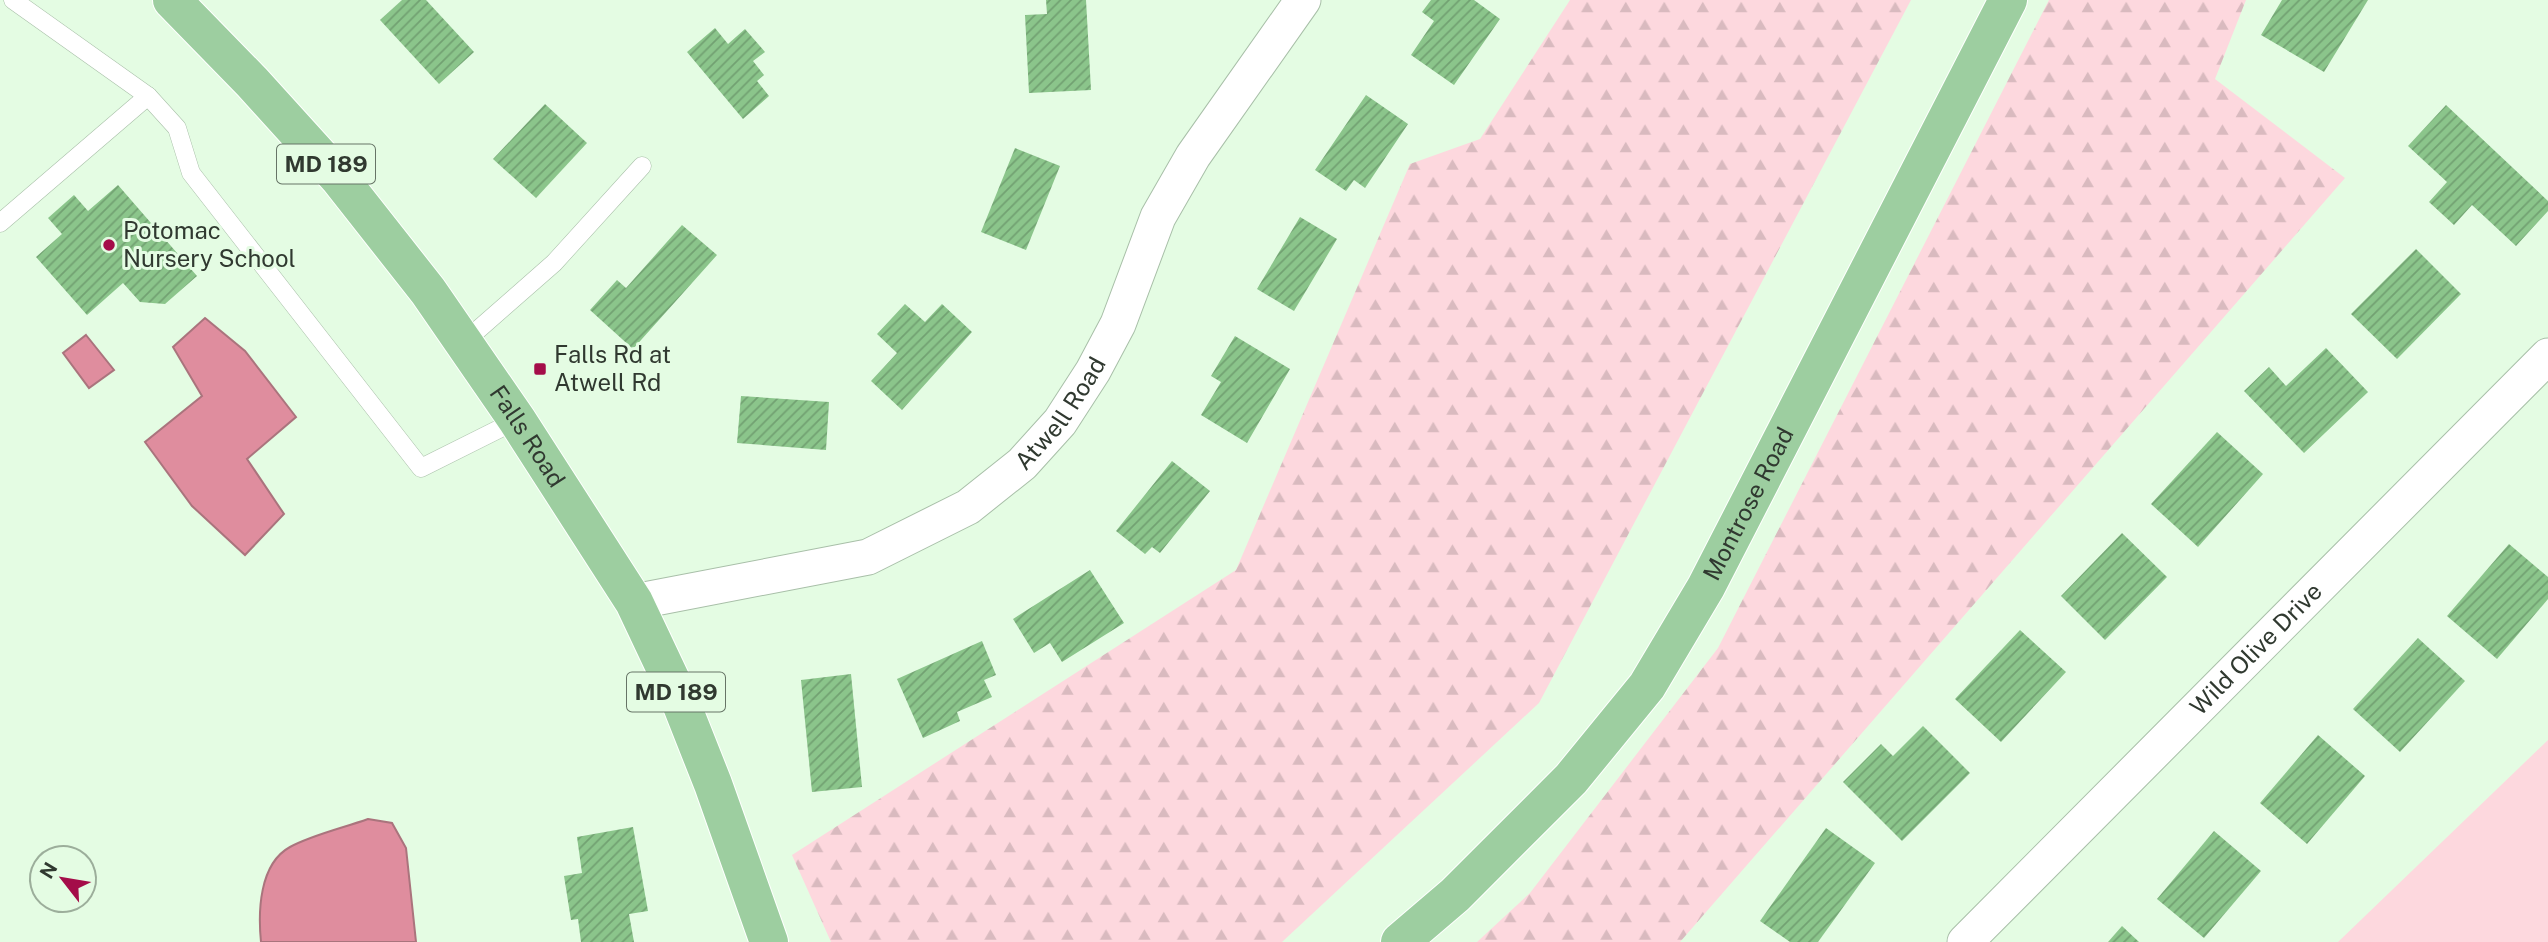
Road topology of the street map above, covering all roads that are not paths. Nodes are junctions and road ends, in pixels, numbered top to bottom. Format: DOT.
graph roads {
  1 [pos="13,0"];
  2 [pos="172,0"];
  3 [pos="2008,0"];
  4 [pos="1291,4"];
  5 [pos="148,96"];
  6 [pos="642,166"];
  7 [pos="0,223"];
  8 [pos="464,342"];
  9 [pos="2548,356"];
  10 [pos="517,420"];
  11 [pos="634,602"];
  12 [pos="769,942"];
  13 [pos="1399,942"];
  14 [pos="1965,942"];
  1 -- 5 [label="lane"];
  2 -- 8 [label="main road, Falls Road / MD 189"];
  3 -- 13 [label="main road, Montrose Road"];
  4 -- 11 [label="street, Atwell Road"];
  5 -- 7 [label="lane"];
  5 -- 10 [label="lane"];
  6 -- 8 [label="lane"];
  8 -- 10 [label="main road, Falls Road / MD 189"];
  9 -- 14 [label="street, Wild Olive Drive"];
  10 -- 11 [label="main road, Falls Road / MD 189"];
  11 -- 12 [label="main road, Falls Road / MD 189"];
}
